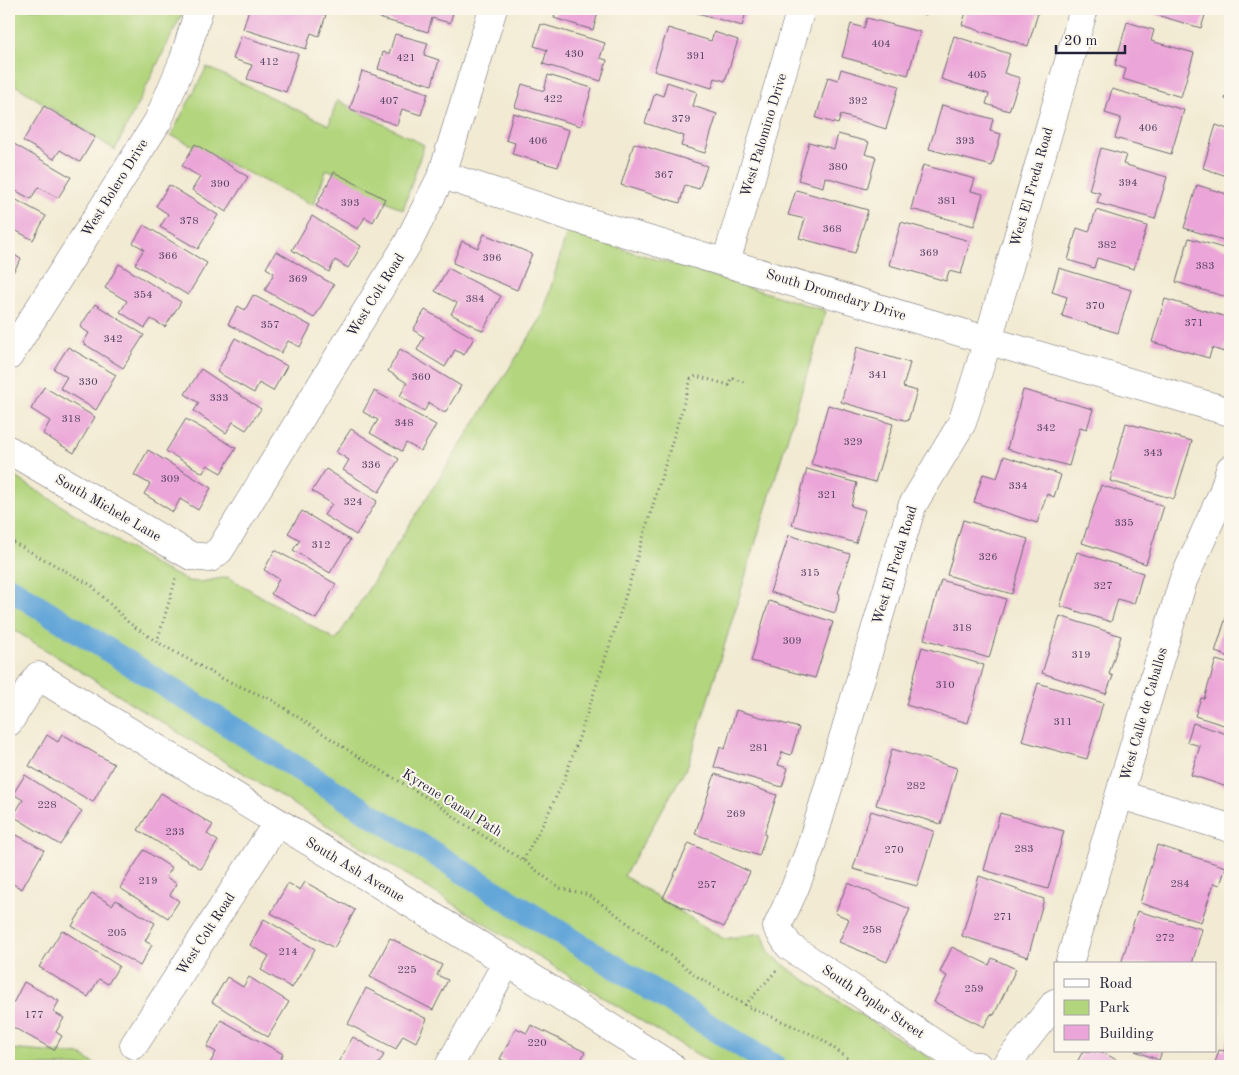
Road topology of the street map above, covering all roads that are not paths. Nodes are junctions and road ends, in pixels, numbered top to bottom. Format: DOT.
graph roads {
  1 [pos="199,9"];
  2 [pos="493,9"];
  3 [pos="801,9"];
  4 [pos="1084,9"];
  5 [pos="442,175"];
  6 [pos="726,262"];
  7 [pos="988,340"];
  8 [pos="9,356"];
  9 [pos="1230,412"];
  10 [pos="9,450"];
  11 [pos="1230,469"];
  12 [pos="210,558"];
  13 [pos="9,722"];
  14 [pos="1121,795"];
  15 [pos="278,823"];
  16 [pos="1230,828"];
  17 [pos="777,927"];
  18 [pos="507,962"];
  19 [pos="1070,962"];
  20 [pos="1054,1004"];
  21 [pos="134,1045"];
  22 [pos="449,1066"];
  23 [pos="671,1066"];
  24 [pos="978,1066"];
  25 [pos="1005,1066"];
  1 -- 8 [label="street, West Bolero Drive"];
  2 -- 5 [label="street, West Colt Road"];
  3 -- 6 [label="street, West Palomino Drive"];
  4 -- 7 [label="street, West El Freda Road"];
  5 -- 6 [label="street, South Dromedary Drive"];
  5 -- 12 [label="street, West Colt Road"];
  6 -- 7 [label="street, South Dromedary Drive"];
  7 -- 9 [label="street, South Dromedary Drive"];
  7 -- 17 [label="street, West El Freda Road"];
  10 -- 12 [label="street, South Michele Lane"];
  11 -- 14 [label="street, West Calle de Caballos"];
  13 -- 15 [label="street, South Ash Avenue"];
  14 -- 16 [label="street"];
  14 -- 19 [label="street, West Calle de Caballos"];
  15 -- 18 [label="street, South Ash Avenue"];
  15 -- 21 [label="street, West Colt Road"];
  17 -- 24 [label="street, South Poplar Street"];
  18 -- 22 [label="street"];
  18 -- 23 [label="street, South Ash Avenue"];
  20 -- 25 [label="street"];
}
